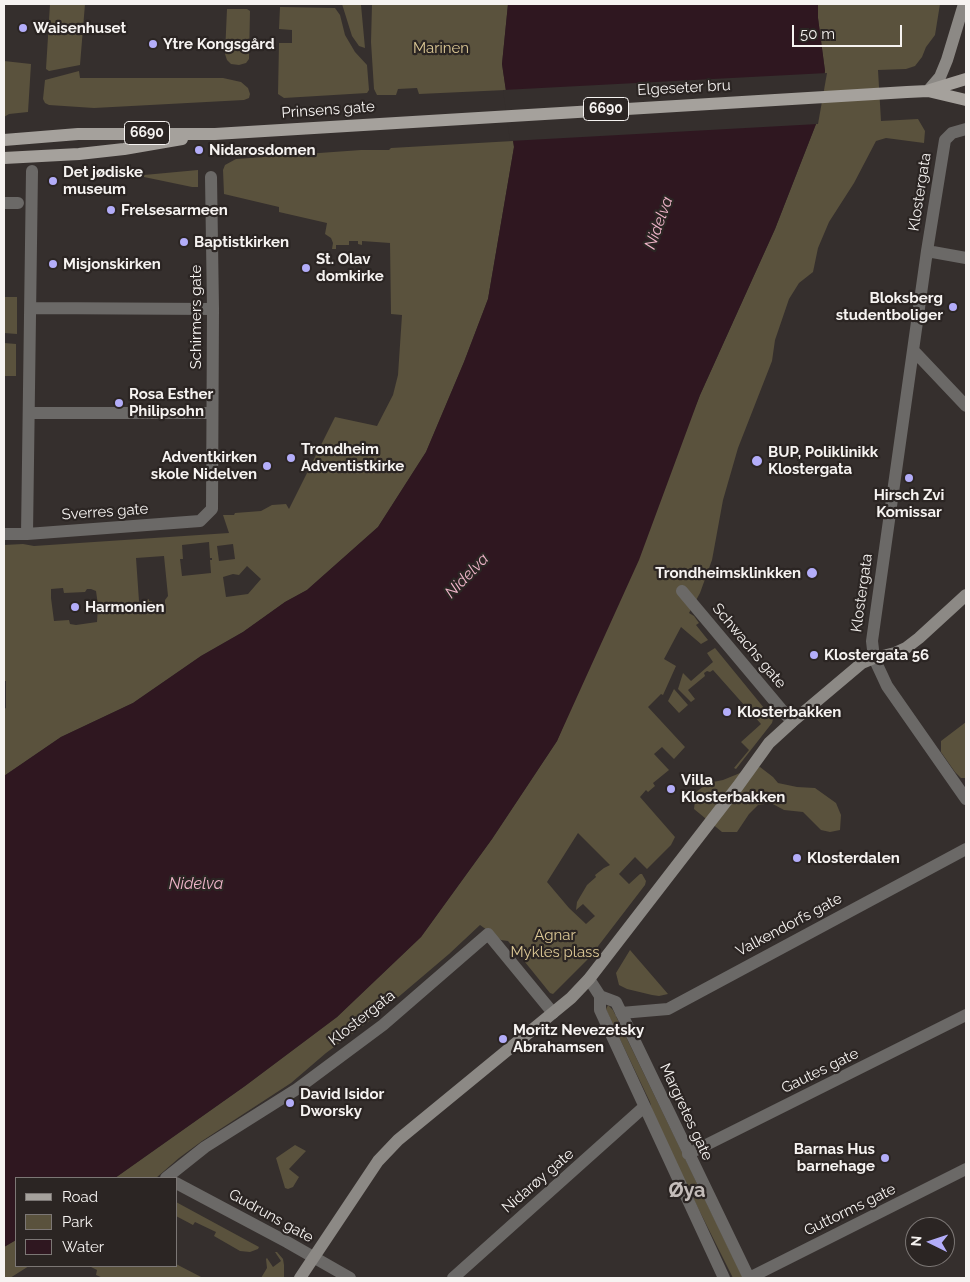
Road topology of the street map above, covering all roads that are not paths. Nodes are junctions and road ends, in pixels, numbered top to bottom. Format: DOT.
graph roads {
  1 [pos="964,4"];
  2 [pos="966,80"];
  3 [pos="928,91"];
  4 [pos="966,100"];
  5 [pos="443,119"];
  6 [pos="966,129"];
  7 [pos="215,134"];
  8 [pos="4,140"];
  9 [pos="4,158"];
  10 [pos="32,171"];
  11 [pos="211,177"];
  12 [pos="4,203"];
  13 [pos="18,203"];
  14 [pos="927,251"];
  15 [pos="966,258"];
  16 [pos="32,308"];
  17 [pos="213,309"];
  18 [pos="914,350"];
  19 [pos="966,406"];
  20 [pos="29,412"];
  21 [pos="212,413"];
  22 [pos="207,515"];
  23 [pos="4,534"];
  24 [pos="27,534"];
  25 [pos="682,591"];
  26 [pos="966,595"];
  27 [pos="874,658"];
  28 [pos="792,722"];
  29 [pos="966,797"];
  30 [pos="966,849"];
  31 [pos="590,979"];
  32 [pos="600,996"];
  33 [pos="553,1013"];
  34 [pos="621,1013"];
  35 [pos="966,1015"];
  36 [pos="644,1107"];
  37 [pos="688,1154"];
  38 [pos="966,1170"];
  39 [pos="168,1177"];
  40 [pos="178,1184"];
  41 [pos="314,1258"];
  42 [pos="722,1277"];
  43 [pos="300,1278"];
  44 [pos="350,1278"];
  45 [pos="453,1278"];
  46 [pos="748,1278"];
  1 -- 3 [label="street"];
  2 -- 3 [label="main road, 6690"];
  3 -- 4 [label="main road, 6690"];
  3 -- 5 [label="main road, Elgeseter bru / 6690"];
  5 -- 7 [label="main road, Prinsens gate / 6690"];
  6 -- 14 [label="street, Klostergata"];
  7 -- 8 [label="main road, Prinsens gate / 6690"];
  7 -- 9 [label="main road, Prinsens gate / 6690"];
  10 -- 16 [label="street"];
  11 -- 17 [label="street, Schirmers gate"];
  12 -- 13 [label="street"];
  14 -- 15 [label="street"];
  14 -- 18 [label="street, Klostergata"];
  16 -- 17 [label="street"];
  16 -- 20 [label="street"];
  17 -- 21 [label="street, Schirmers gate"];
  18 -- 19 [label="street"];
  18 -- 27 [label="street, Klostergata"];
  20 -- 21 [label="street"];
  20 -- 24 [label="street"];
  21 -- 22 [label="street, Schirmers gate"];
  22 -- 24 [label="street, Sverres gate"];
  23 -- 24 [label="street, Sverres gate"];
  25 -- 28 [label="street, Schwachs gate"];
  26 -- 27 [label="street"];
  27 -- 28 [label="street"];
  27 -- 29 [label="street"];
  28 -- 31 [label="street"];
  30 -- 34 [label="street, Valkendorfs gate"];
  31 -- 32 [label="street, Margretes gate"];
  31 -- 33 [label="street"];
  32 -- 34 [label="street, Margretes gate"];
  32 -- 36 [label="street, Margretes gate"];
  33 -- 39 [label="street, Klostergata"];
  33 -- 41 [label="street"];
  34 -- 37 [label="street, Margretes gate"];
  35 -- 37 [label="street, Gautes gate"];
  36 -- 42 [label="street, Margretes gate"];
  36 -- 45 [label="street, Nidarøy gate"];
  37 -- 46 [label="street, Margretes gate"];
  38 -- 46 [label="street, Guttorms gate"];
  40 -- 41 [label="street, Gudruns gate"];
  41 -- 43 [label="street"];
  41 -- 44 [label="street, Gudruns gate"];
}
